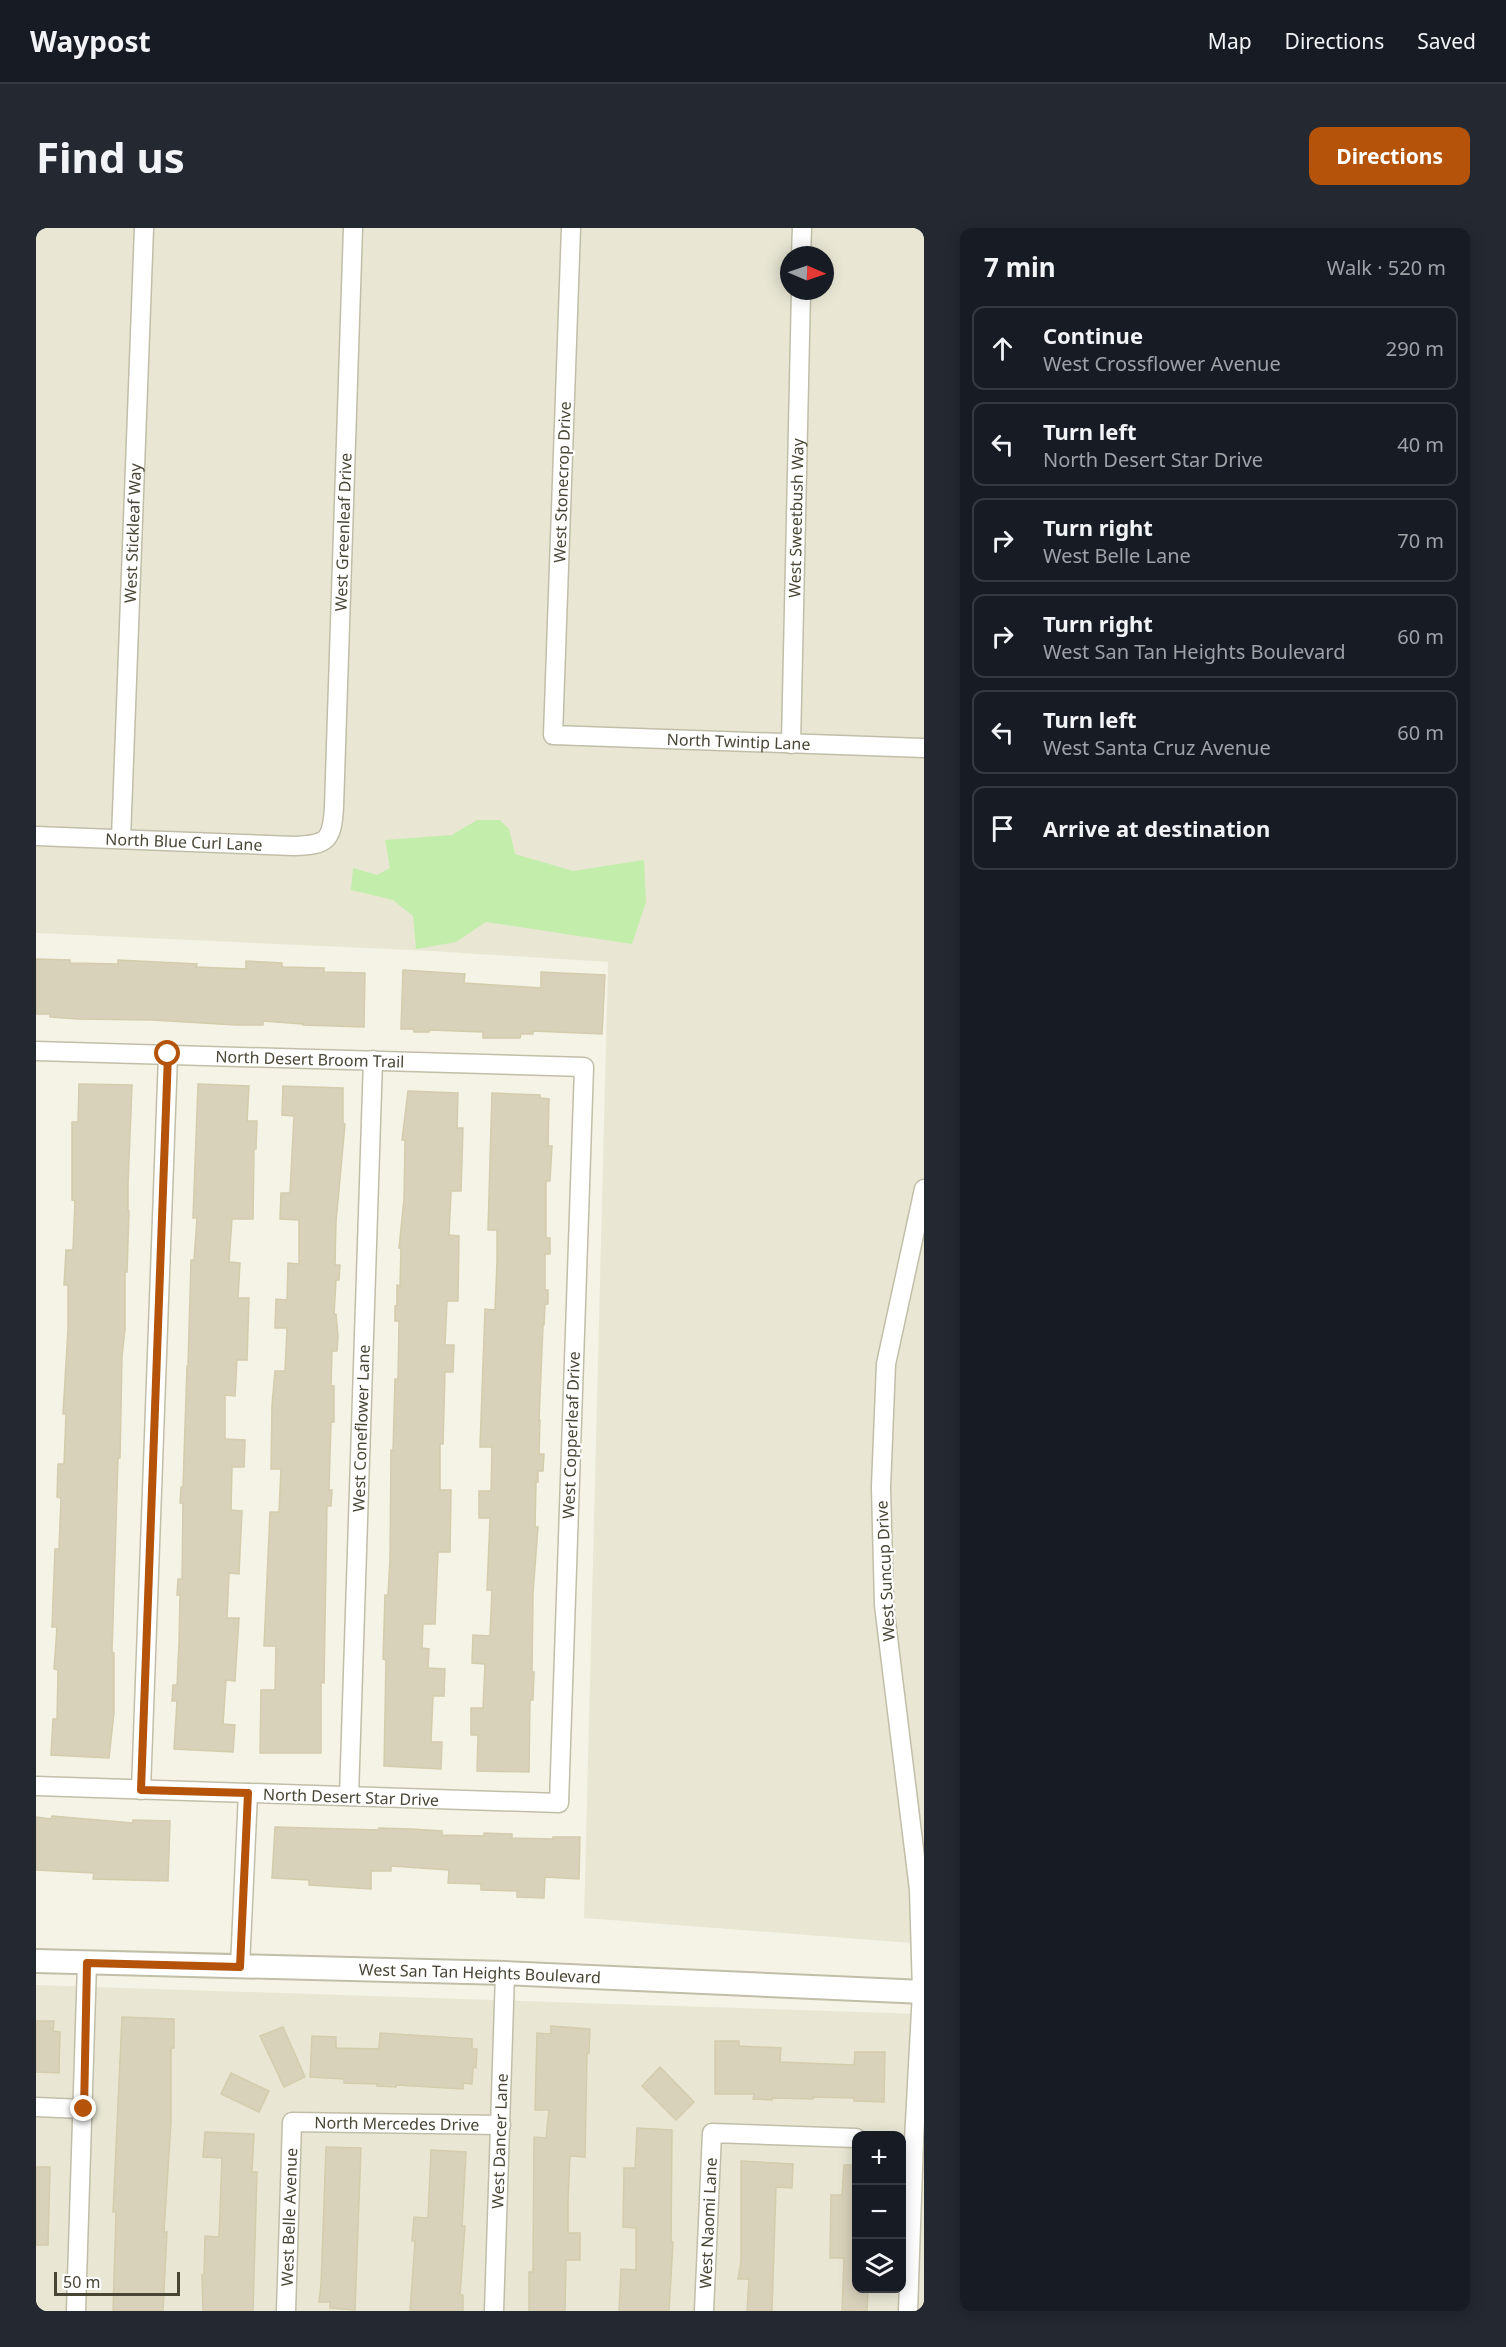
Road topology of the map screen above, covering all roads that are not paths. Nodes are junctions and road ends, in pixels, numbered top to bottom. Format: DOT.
graph roads {
  1 [pos="144,228"];
  2 [pos="353,228"];
  3 [pos="571,228"];
  4 [pos="802,228"];
  5 [pos="801,246"];
  6 [pos="801,300"];
  7 [pos="553,735"];
  8 [pos="791,744"];
  9 [pos="924,748"];
  10 [pos="36,836"];
  11 [pos="329,837"];
  12 [pos="121,839"];
  13 [pos="36,1051"];
  14 [pos="168,1054"];
  15 [pos="373,1060"];
  16 [pos="584,1067"];
  17 [pos="924,1189"];
  18 [pos="36,1786"];
  19 [pos="141,1790"];
  20 [pos="248,1793"];
  21 [pos="349,1796"];
  22 [pos="559,1803"];
  23 [pos="36,1962"];
  24 [pos="87,1963"];
  25 [pos="240,1967"];
  26 [pos="505,1973"];
  27 [pos="923,1992"];
  28 [pos="36,2108"];
  29 [pos="84,2109"];
  30 [pos="292,2122"];
  31 [pos="501,2125"];
  32 [pos="852,2138"];
  33 [pos="908,2140"];
  34 [pos="76,2311"];
  35 [pos="286,2311"];
  36 [pos="494,2311"];
  37 [pos="704,2311"];
  38 [pos="908,2311"];
  1 -- 12 [label="street, West Stickleaf Way"];
  2 -- 11 [label="street, West Greenleaf Drive"];
  3 -- 7 [label="street, West Stonecrop Drive"];
  4 -- 5 [label="street"];
  6 -- 8 [label="street, West Sweetbush Way"];
  7 -- 8 [label="street, North Twintip Lane"];
  8 -- 9 [label="street, North Twintip Lane"];
  10 -- 12 [label="street, North Blue Curl Lane"];
  11 -- 12 [label="street, North Blue Curl Lane"];
  13 -- 14 [label="street, North Desert Broom Trail"];
  14 -- 15 [label="street, North Desert Broom Trail"];
  14 -- 19 [label="street"];
  15 -- 16 [label="street, North Desert Broom Trail"];
  15 -- 21 [label="street, West Coneflower Lane"];
  16 -- 22 [label="street, West Copperleaf Drive"];
  17 -- 27 [label="street, West Suncup Drive"];
  18 -- 19 [label="street, North Desert Star Drive"];
  19 -- 20 [label="street, North Desert Star Drive"];
  20 -- 21 [label="street, North Desert Star Drive"];
  20 -- 25 [label="street"];
  21 -- 22 [label="street, North Desert Star Drive"];
  23 -- 24 [label="street, West San Tan Heights Boulevard"];
  24 -- 25 [label="street, West San Tan Heights Boulevard"];
  24 -- 29 [label="street"];
  25 -- 26 [label="street, West San Tan Heights Boulevard"];
  26 -- 27 [label="street, West San Tan Heights Boulevard"];
  26 -- 31 [label="street, West Dancer Lane"];
  27 -- 33 [label="street, West Suncup Drive"];
  28 -- 29 [label="street"];
  29 -- 34 [label="street"];
  30 -- 31 [label="street, North Mercedes Drive"];
  30 -- 35 [label="street, West Belle Avenue"];
  31 -- 36 [label="street, West Dancer Lane"];
  32 -- 37 [label="street, West Naomi Lane"];
  33 -- 38 [label="street, West Suncup Drive"];
}
